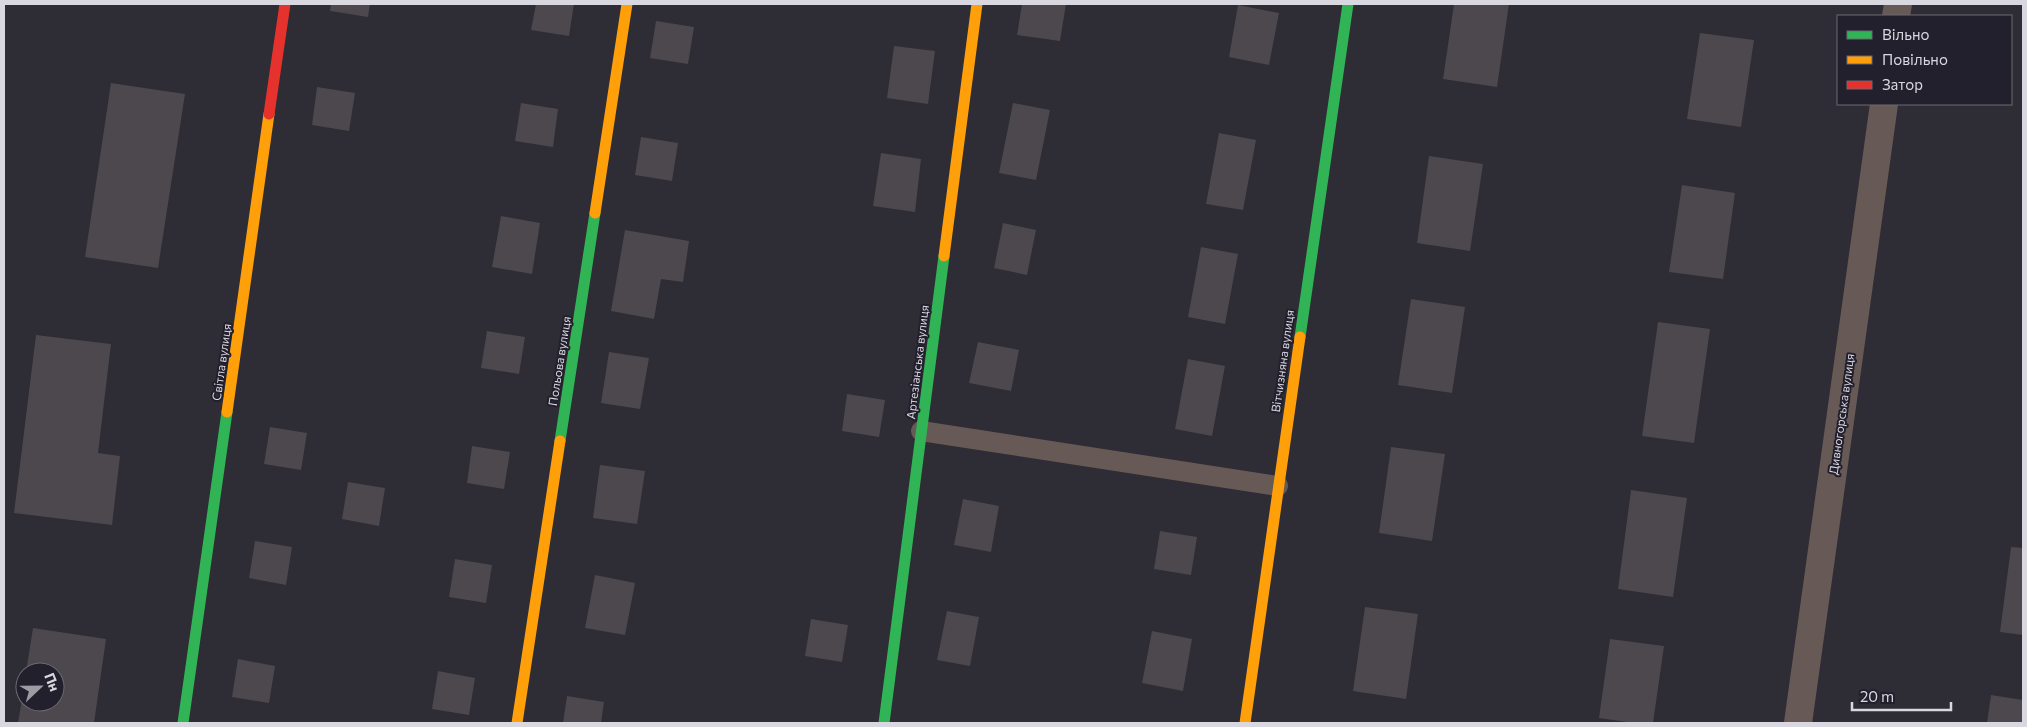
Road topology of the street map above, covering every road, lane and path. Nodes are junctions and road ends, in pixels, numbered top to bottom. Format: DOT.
graph roads {
  1 [pos="286,4"];
  2 [pos="627,4"];
  3 [pos="977,4"];
  4 [pos="1348,4"];
  5 [pos="1884,105"];
  6 [pos="922,432"];
  7 [pos="1278,486"];
  8 [pos="183,723"];
  9 [pos="517,723"];
  10 [pos="884,723"];
  11 [pos="1245,723"];
  12 [pos="1798,723"];
  1 -- 8 [label="street, Світла вулиця"];
  2 -- 9 [label="street, Польова вулиця"];
  3 -- 6 [label="street, Артезіанська вулиця"];
  4 -- 7 [label="street, Вітчизняна вулиця"];
  5 -- 12 [label="street, Дивногорська вулиця"];
  6 -- 7 [label="lane"];
  6 -- 10 [label="street, Артезіанська вулиця"];
  7 -- 11 [label="street, Вітчизняна вулиця"];
}
